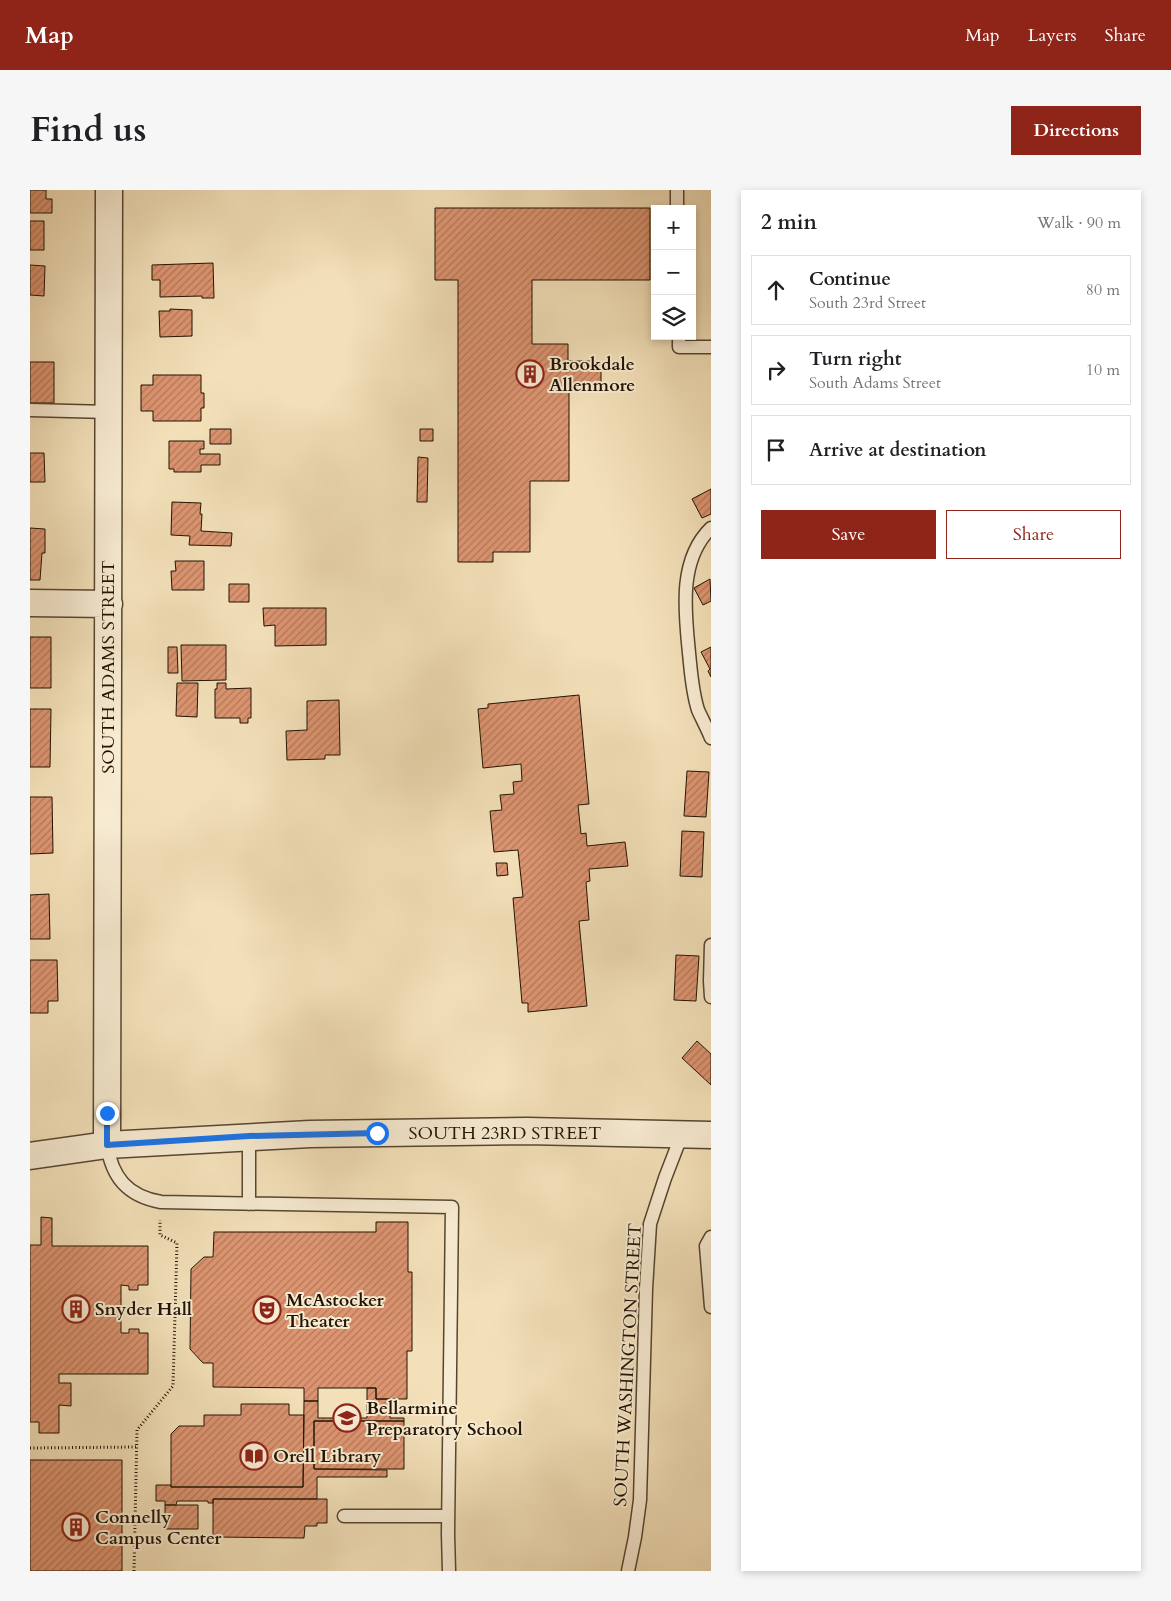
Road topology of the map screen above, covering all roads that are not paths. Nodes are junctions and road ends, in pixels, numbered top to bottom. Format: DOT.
graph roads {
  1 [pos="109,190"];
  2 [pos="677,190"];
  3 [pos="677,205"];
  4 [pos="679,340"];
  5 [pos="711,347"];
  6 [pos="30,410"];
  7 [pos="109,412"];
  8 [pos="711,528"];
  9 [pos="30,603"];
  10 [pos="109,604"];
  11 [pos="711,738"];
  12 [pos="711,945"];
  13 [pos="711,997"];
  14 [pos="682,1134"];
  15 [pos="711,1135"];
  16 [pos="249,1136"];
  17 [pos="107,1145"];
  18 [pos="30,1156"];
  19 [pos="249,1204"];
  20 [pos="710,1243"];
  21 [pos="711,1307"];
  22 [pos="344,1516"];
  23 [pos="448,1516"];
  24 [pos="449,1571"];
  25 [pos="628,1571"];
  1 -- 7 [label="street, SOUTH ADAMS STREET"];
  2 -- 3 [label="lane"];
  4 -- 5 [label="lane"];
  6 -- 7 [label="lane"];
  7 -- 10 [label="street, SOUTH ADAMS STREET"];
  8 -- 11 [label="lane"];
  9 -- 10 [label="street"];
  10 -- 17 [label="street, SOUTH ADAMS STREET"];
  12 -- 13 [label="lane"];
  14 -- 15 [label="street, SOUTH 23RD STREET"];
  14 -- 16 [label="street, SOUTH 23RD STREET"];
  14 -- 25 [label="lane, SOUTH WASHINGTON STREET"];
  16 -- 17 [label="street, SOUTH 23RD STREET"];
  16 -- 19 [label="lane"];
  17 -- 18 [label="street, SOUTH 23RD STREET"];
  17 -- 19 [label="lane"];
  19 -- 23 [label="lane"];
  20 -- 21 [label="lane"];
  22 -- 23 [label="lane"];
  23 -- 24 [label="lane"];
}
